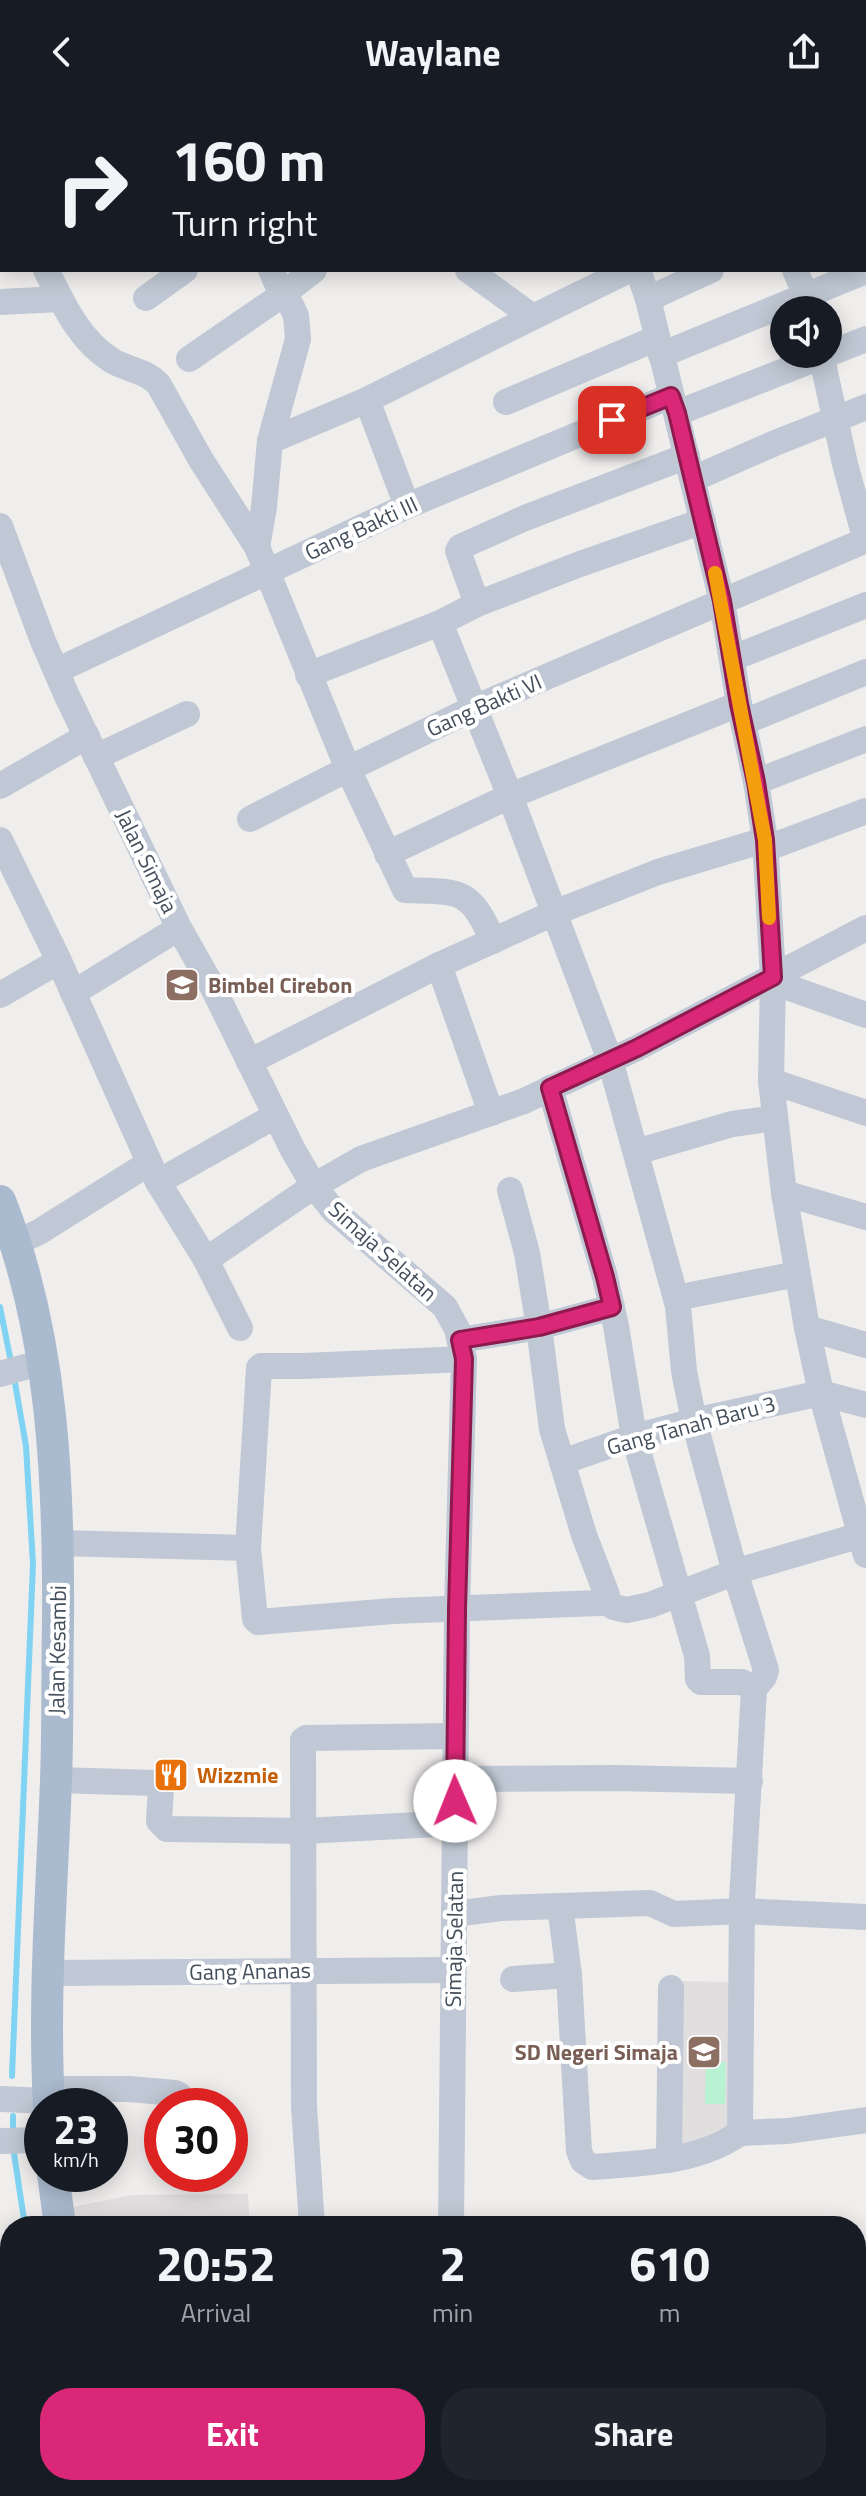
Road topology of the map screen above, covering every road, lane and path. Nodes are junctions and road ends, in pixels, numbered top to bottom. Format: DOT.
graph roads {
  1 [pos="47,272"];
  2 [pos="182,272"];
  3 [pos="272,272"];
  4 [pos="311,272"];
  5 [pos="471,272"];
  6 [pos="625,272"];
  7 [pos="639,272"];
  8 [pos="707,272"];
  9 [pos="796,272"];
  10 [pos="864,272"];
  11 [pos="282,295"];
  12 [pos="806,296"];
  13 [pos="821,296"];
  14 [pos="146,298"];
  15 [pos="60,299"];
  16 [pos="648,299"];
  17 [pos="0,302"];
  18 [pos="770,314"];
  19 [pos="533,317"];
  20 [pos="866,339"];
  21 [pos="659,346"];
  22 [pos="842,348"];
  23 [pos="189,359"];
  24 [pos="785,368"];
  25 [pos="826,368"];
  26 [pos="367,400"];
  27 [pos="506,402"];
  28 [pos="674,405"];
  29 [pos="866,407"];
  30 [pos="836,420"];
  31 [pos="270,441"];
  32 [pos="690,467"];
  33 [pos="407,506"];
  34 [pos="703,521"];
  35 [pos="0,526"];
  36 [pos="866,537"];
  37 [pos="262,559"];
  38 [pos="722,601"];
  39 [pos="477,604"];
  40 [pos="866,605"];
  41 [pos="440,623"];
  42 [pos="733,658"];
  43 [pos="56,671"];
  44 [pos="866,672"];
  45 [pos="308,675"];
  46 [pos="474,708"];
  47 [pos="742,713"];
  48 [pos="187,714"];
  49 [pos="866,739"];
  50 [pos="92,746"];
  51 [pos="348,769"];
  52 [pos="756,782"];
  53 [pos="0,786"];
  54 [pos="510,796"];
  55 [pos="866,811"];
  56 [pos="250,819"];
  57 [pos="0,840"];
  58 [pos="765,845"];
  59 [pos="387,854"];
  60 [pos="554,913"];
  61 [pos="179,928"];
  62 [pos="866,928"];
  63 [pos="493,941"];
  64 [pos="59,961"];
  65 [pos="439,965"];
  66 [pos="773,980"];
  67 [pos="73,993"];
  68 [pos="0,995"];
  69 [pos="866,1015"];
  70 [pos="610,1060"];
  71 [pos="249,1062"];
  72 [pos="771,1081"];
  73 [pos="550,1088"];
  74 [pos="491,1113"];
  75 [pos="866,1113"];
  76 [pos="275,1116"];
  77 [pos="775,1118"];
  78 [pos="636,1152"];
  79 [pos="153,1173"];
  80 [pos="314,1186"];
  81 [pos="510,1190"];
  82 [pos="784,1193"];
  83 [pos="0,1201"];
  84 [pos="866,1217"];
  85 [pos="16,1243"];
  86 [pos="206,1260"];
  87 [pos="797,1274"];
  88 [pos="676,1298"];
  89 [pos="612,1307"];
  90 [pos="539,1327"];
  91 [pos="240,1328"];
  92 [pos="807,1328"];
  93 [pos="866,1345"];
  94 [pos="462,1350"];
  95 [pos="17,1369"];
  96 [pos="821,1393"];
  97 [pos="866,1405"];
  98 [pos="694,1421"];
  99 [pos="634,1437"];
  100 [pos="562,1462"];
  101 [pos="59,1543"];
  102 [pos="863,1545"];
  103 [pos="248,1548"];
  104 [pos="735,1572"];
  105 [pos="679,1594"];
  106 [pos="604,1601"];
  107 [pos="457,1609"];
  108 [pos="754,1689"];
  109 [pos="455,1736"];
  110 [pos="455,1779"];
  111 [pos="56,1780"];
  112 [pos="750,1781"];
  113 [pos="456,1823"];
  114 [pos="304,1831"];
  115 [pos="560,1906"];
  116 [pos="742,1911"];
  117 [pos="454,1914"];
  118 [pos="866,1917"];
  119 [pos="305,1970"];
  120 [pos="453,1970"];
  121 [pos="48,1973"];
  122 [pos="569,1975"];
  123 [pos="513,1979"];
  124 [pos="671,1988"];
  125 [pos="31,2088"];
  126 [pos="866,2120"];
  127 [pos="740,2133"];
  128 [pos="669,2160"];
  129 [pos="55,2192"];
  130 [pos="59,2216"];
  131 [pos="311,2216"];
  132 [pos="451,2216"];
  1 -- 15 [label="street"];
  2 -- 14 [label="street"];
  3 -- 11 [label="street"];
  4 -- 11 [label="street"];
  5 -- 19 [label="street"];
  6 -- 19 [label="street"];
  7 -- 16 [label="street"];
  8 -- 16 [label="street"];
  9 -- 12 [label="street"];
  10 -- 13 [label="street"];
  11 -- 23 [label="street"];
  11 -- 31 [label="street"];
  15 -- 17 [label="street"];
  15 -- 37 [label="street"];
  16 -- 21 [label="street"];
  18 -- 21 [label="street"];
  19 -- 26 [label="street"];
  20 -- 22 [label="street, Gang Bakti III"];
  21 -- 27 [label="street"];
  21 -- 28 [label="street"];
  24 -- 28 [label="street, Gang Bakti III"];
  25 -- 30 [label="street"];
  26 -- 31 [label="street"];
  26 -- 33 [label="street"];
  28 -- 32 [label="street"];
  28 -- 33 [label="street, Gang Bakti III"];
  29 -- 30 [label="street"];
  30 -- 32 [label="street"];
  30 -- 36 [label="street"];
  31 -- 37 [label="street"];
  32 -- 34 [label="street"];
  32 -- 39 [label="street"];
  33 -- 37 [label="street, Gang Bakti III"];
  34 -- 38 [label="street"];
  34 -- 39 [label="street"];
  35 -- 43 [label="street, Jalan Simaja"];
  36 -- 38 [label="street, Gang Bakti VI"];
  37 -- 43 [label="street, Gang Bakti III"];
  37 -- 45 [label="street"];
  38 -- 42 [label="street"];
  38 -- 46 [label="street, Gang Bakti VI"];
  39 -- 41 [label="street"];
  40 -- 42 [label="street"];
  41 -- 45 [label="street"];
  41 -- 46 [label="street"];
  42 -- 47 [label="street"];
  43 -- 50 [label="street, Jalan Simaja"];
  44 -- 47 [label="street"];
  45 -- 51 [label="street"];
  46 -- 51 [label="street, Gang Bakti VI"];
  46 -- 54 [label="street"];
  47 -- 52 [label="street"];
  47 -- 54 [label="street"];
  48 -- 50 [label="street"];
  49 -- 52 [label="street"];
  50 -- 53 [label="street"];
  50 -- 61 [label="street, Jalan Simaja"];
  51 -- 56 [label="street, Gang Bakti VI"];
  51 -- 59 [label="street"];
  52 -- 58 [label="street"];
  54 -- 59 [label="street"];
  54 -- 60 [label="street"];
  55 -- 58 [label="street"];
  57 -- 64 [label="street"];
  58 -- 60 [label="street"];
  58 -- 66 [label="street"];
  59 -- 63 [label="street"];
  60 -- 63 [label="street"];
  60 -- 70 [label="street"];
  61 -- 67 [label="street"];
  61 -- 71 [label="street, Jalan Simaja"];
  62 -- 66 [label="street"];
  63 -- 65 [label="street"];
  64 -- 67 [label="street"];
  64 -- 68 [label="street"];
  65 -- 71 [label="street"];
  65 -- 74 [label="street"];
  66 -- 69 [label="street"];
  66 -- 70 [label="street"];
  66 -- 72 [label="street"];
  67 -- 79 [label="street"];
  70 -- 73 [label="street"];
  70 -- 78 [label="street"];
  71 -- 76 [label="street, Jalan Simaja"];
  72 -- 75 [label="street"];
  72 -- 77 [label="street"];
  73 -- 74 [label="street"];
  73 -- 89 [label="street"];
  74 -- 80 [label="street"];
  76 -- 79 [label="street"];
  76 -- 80 [label="street, Jalan Simaja"];
  77 -- 78 [label="street"];
  77 -- 82 [label="street"];
  78 -- 88 [label="street"];
  79 -- 85 [label="street"];
  79 -- 86 [label="street"];
  80 -- 86 [label="street"];
  80 -- 94 [label="street, Simaja Selatan"];
  81 -- 90 [label="street"];
  82 -- 84 [label="street"];
  82 -- 87 [label="street"];
  83 -- 85 [label="main road, Jalan Kesambi"];
  85 -- 95 [label="main road, Jalan Kesambi"];
  86 -- 91 [label="street"];
  87 -- 88 [label="street"];
  87 -- 92 [label="street"];
  88 -- 98 [label="street"];
  89 -- 90 [label="street"];
  89 -- 99 [label="street"];
  90 -- 94 [label="street"];
  90 -- 100 [label="street"];
  92 -- 93 [label="street"];
  92 -- 96 [label="street"];
  94 -- 103 [label="street"];
  94 -- 107 [label="street, Simaja Selatan"];
  95 -- 101 [label="main road, Jalan Kesambi"];
  96 -- 97 [label="street"];
  96 -- 98 [label="street, Gang Tanah Baru 3"];
  96 -- 102 [label="street"];
  98 -- 99 [label="street, Gang Tanah Baru 3"];
  98 -- 104 [label="street"];
  99 -- 100 [label="street, Gang Tanah Baru 3"];
  99 -- 105 [label="street"];
  100 -- 106 [label="street"];
  101 -- 103 [label="street"];
  101 -- 111 [label="main road, Jalan Kesambi"];
  102 -- 104 [label="street"];
  103 -- 107 [label="street"];
  104 -- 105 [label="street"];
  104 -- 108 [label="street"];
  105 -- 106 [label="street"];
  105 -- 108 [label="street"];
  106 -- 107 [label="street"];
  107 -- 109 [label="street, Simaja Selatan"];
  108 -- 112 [label="street"];
  109 -- 110 [label="street, Simaja Selatan"];
  109 -- 114 [label="street"];
  110 -- 112 [label="street"];
  110 -- 113 [label="street, Simaja Selatan"];
  111 -- 114 [label="street"];
  111 -- 121 [label="main road, Jalan Kesambi"];
  112 -- 116 [label="street"];
  113 -- 114 [label="street"];
  113 -- 117 [label="street, Simaja Selatan"];
  114 -- 119 [label="street"];
  115 -- 116 [label="street"];
  115 -- 117 [label="street"];
  115 -- 122 [label="street"];
  116 -- 118 [label="street"];
  116 -- 127 [label="street"];
  117 -- 120 [label="street, Simaja Selatan"];
  119 -- 120 [label="street, Gang Ananas"];
  119 -- 121 [label="street, Gang Ananas"];
  119 -- 131 [label="street"];
  120 -- 132 [label="street, Simaja Selatan"];
  121 -- 125 [label="main road, Jalan Kesambi"];
  122 -- 123 [label="street"];
  122 -- 128 [label="street"];
  124 -- 128 [label="street"];
  126 -- 127 [label="street"];
  127 -- 128 [label="street"];
  129 -- 130 [label="main road"];
}
